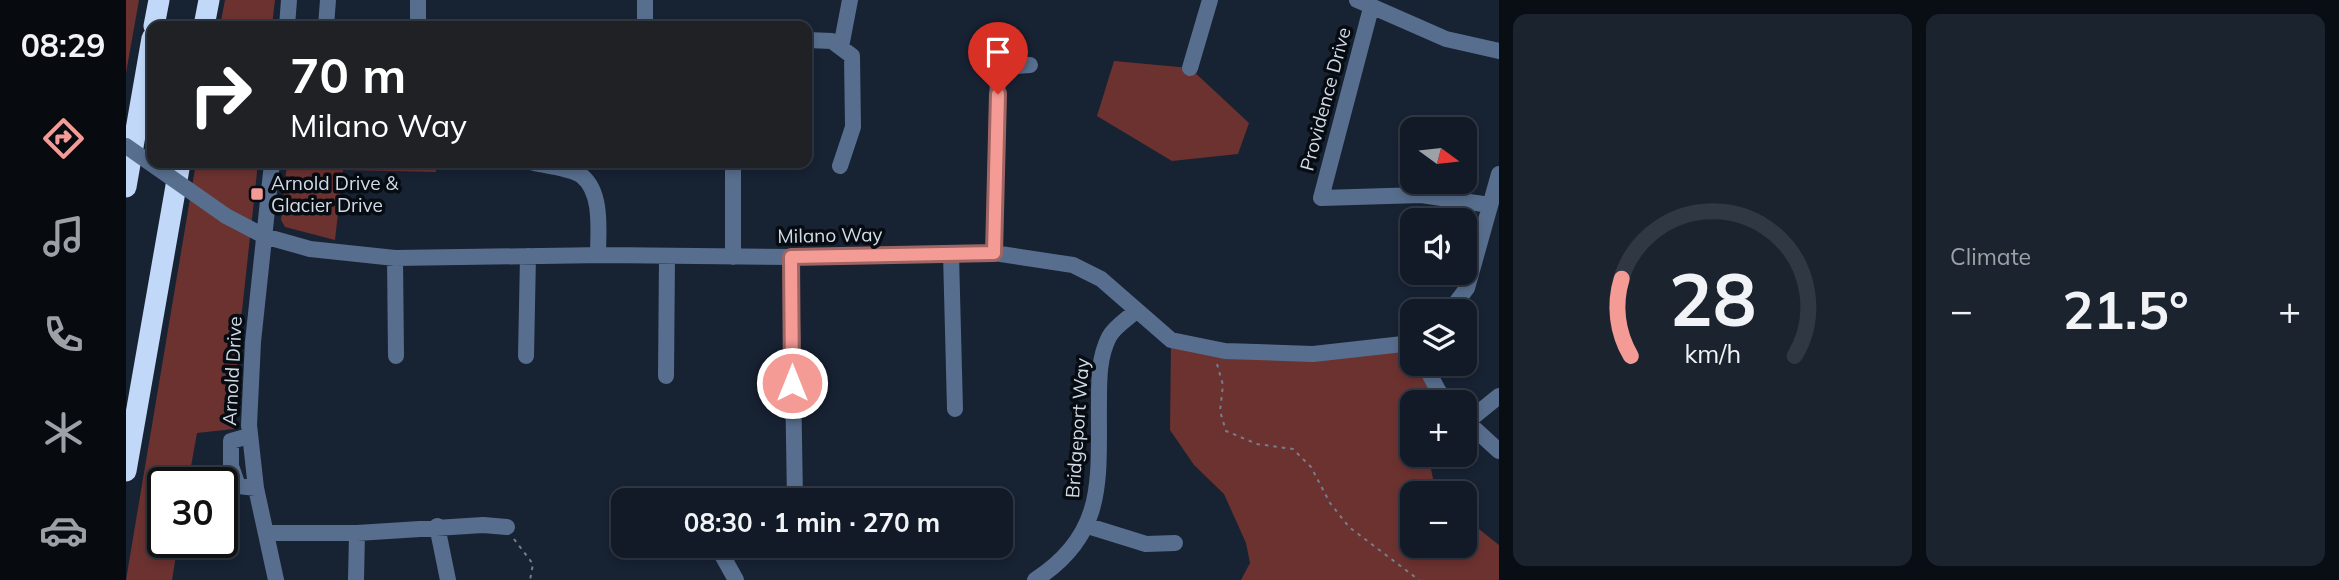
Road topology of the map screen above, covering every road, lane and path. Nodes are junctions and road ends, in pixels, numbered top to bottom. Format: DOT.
graph roads {
  1 [pos="159,0"];
  2 [pos="209,0"];
  3 [pos="289,0"];
  4 [pos="328,0"];
  5 [pos="418,0"];
  6 [pos="645,0"];
  7 [pos="850,0"];
  8 [pos="1210,0"];
  9 [pos="1364,4"];
  10 [pos="155,21"];
  11 [pos="205,21"];
  12 [pos="287,21"];
  13 [pos="326,21"];
  14 [pos="418,21"];
  15 [pos="645,21"];
  16 [pos="812,40"];
  17 [pos="841,47"];
  18 [pos="1499,51"];
  19 [pos="1030,65"];
  20 [pos="147,67"];
  21 [pos="1190,68"];
  22 [pos="126,146"];
  23 [pos="147,161"];
  24 [pos="840,166"];
  25 [pos="157,168"];
  26 [pos="179,168"];
  27 [pos="271,168"];
  28 [pos="554,168"];
  29 [pos="733,168"];
  30 [pos="1499,174"];
  31 [pos="126,187"];
  32 [pos="1490,205"];
  33 [pos="264,236"];
  34 [pos="994,253"];
  35 [pos="951,254"];
  36 [pos="598,255"];
  37 [pos="528,256"];
  38 [pos="667,256"];
  39 [pos="733,257"];
  40 [pos="791,257"];
  41 [pos="395,258"];
  42 [pos="1459,299"];
  43 [pos="1136,311"];
  44 [pos="1400,344"];
  45 [pos="1213,349"];
  46 [pos="396,356"];
  47 [pos="526,356"];
  48 [pos="666,376"];
  49 [pos="1499,396"];
  50 [pos="955,409"];
  51 [pos="1477,413"];
  52 [pos="1477,431"];
  53 [pos="1499,451"];
  54 [pos="126,471"];
  55 [pos="795,488"];
  56 [pos="437,526"];
  57 [pos="1088,526"];
  58 [pos="507,527"];
  59 [pos="265,533"];
  60 [pos="356,533"];
  61 [pos="1175,543"];
  62 [pos="724,558"];
  63 [pos="276,580"];
  64 [pos="356,580"];
  65 [pos="448,580"];
  66 [pos="530,580"];
  67 [pos="736,580"];
  68 [pos="1035,580"];
  69 [pos="1419,580"];
  1 -- 10 [label="highway"];
  2 -- 11 [label="highway"];
  3 -- 12 [label="street"];
  4 -- 13 [label="street"];
  5 -- 14 [label="street"];
  6 -- 15 [label="street"];
  7 -- 17 [label="street"];
  8 -- 21 [label="street"];
  9 -- 18 [label="street"];
  9 -- 32 [label="street, Providence Drive"];
  16 -- 17 [label="street"];
  17 -- 24 [label="street"];
  19 -- 34 [label="street"];
  20 -- 31 [label="highway"];
  22 -- 23 [label="street, Milano Way, bridge"];
  25 -- 33 [label="street, Milano Way, bridge"];
  26 -- 54 [label="highway"];
  27 -- 33 [label="street, Arnold Drive"];
  28 -- 36 [label="street"];
  29 -- 39 [label="street"];
  30 -- 32 [label="street"];
  32 -- 42 [label="street"];
  33 -- 41 [label="street, Milano Way"];
  33 -- 59 [label="street, Arnold Drive"];
  34 -- 35 [label="street, Milano Way"];
  34 -- 43 [label="street, Milano Way"];
  35 -- 40 [label="street, Milano Way"];
  35 -- 50 [label="street"];
  36 -- 37 [label="street, Milano Way"];
  36 -- 38 [label="street, Milano Way"];
  37 -- 41 [label="street, Milano Way"];
  37 -- 47 [label="street"];
  38 -- 39 [label="street, Milano Way"];
  38 -- 48 [label="street"];
  39 -- 40 [label="street, Milano Way"];
  40 -- 55 [label="street"];
  41 -- 46 [label="street"];
  43 -- 45 [label="street, Milano Way"];
  43 -- 57 [label="street, Bridgeport Way"];
  44 -- 45 [label="street, Milano Way"];
  45 -- 69 [label="path"];
  49 -- 51 [label="street"];
  52 -- 53 [label="street"];
  56 -- 58 [label="street"];
  56 -- 60 [label="street"];
  56 -- 65 [label="street"];
  57 -- 61 [label="street"];
  57 -- 68 [label="street, Bridgeport Way"];
  58 -- 66 [label="path"];
  59 -- 60 [label="street"];
  59 -- 63 [label="street, Arnold Drive"];
  60 -- 64 [label="street"];
  62 -- 67 [label="street"];
}
